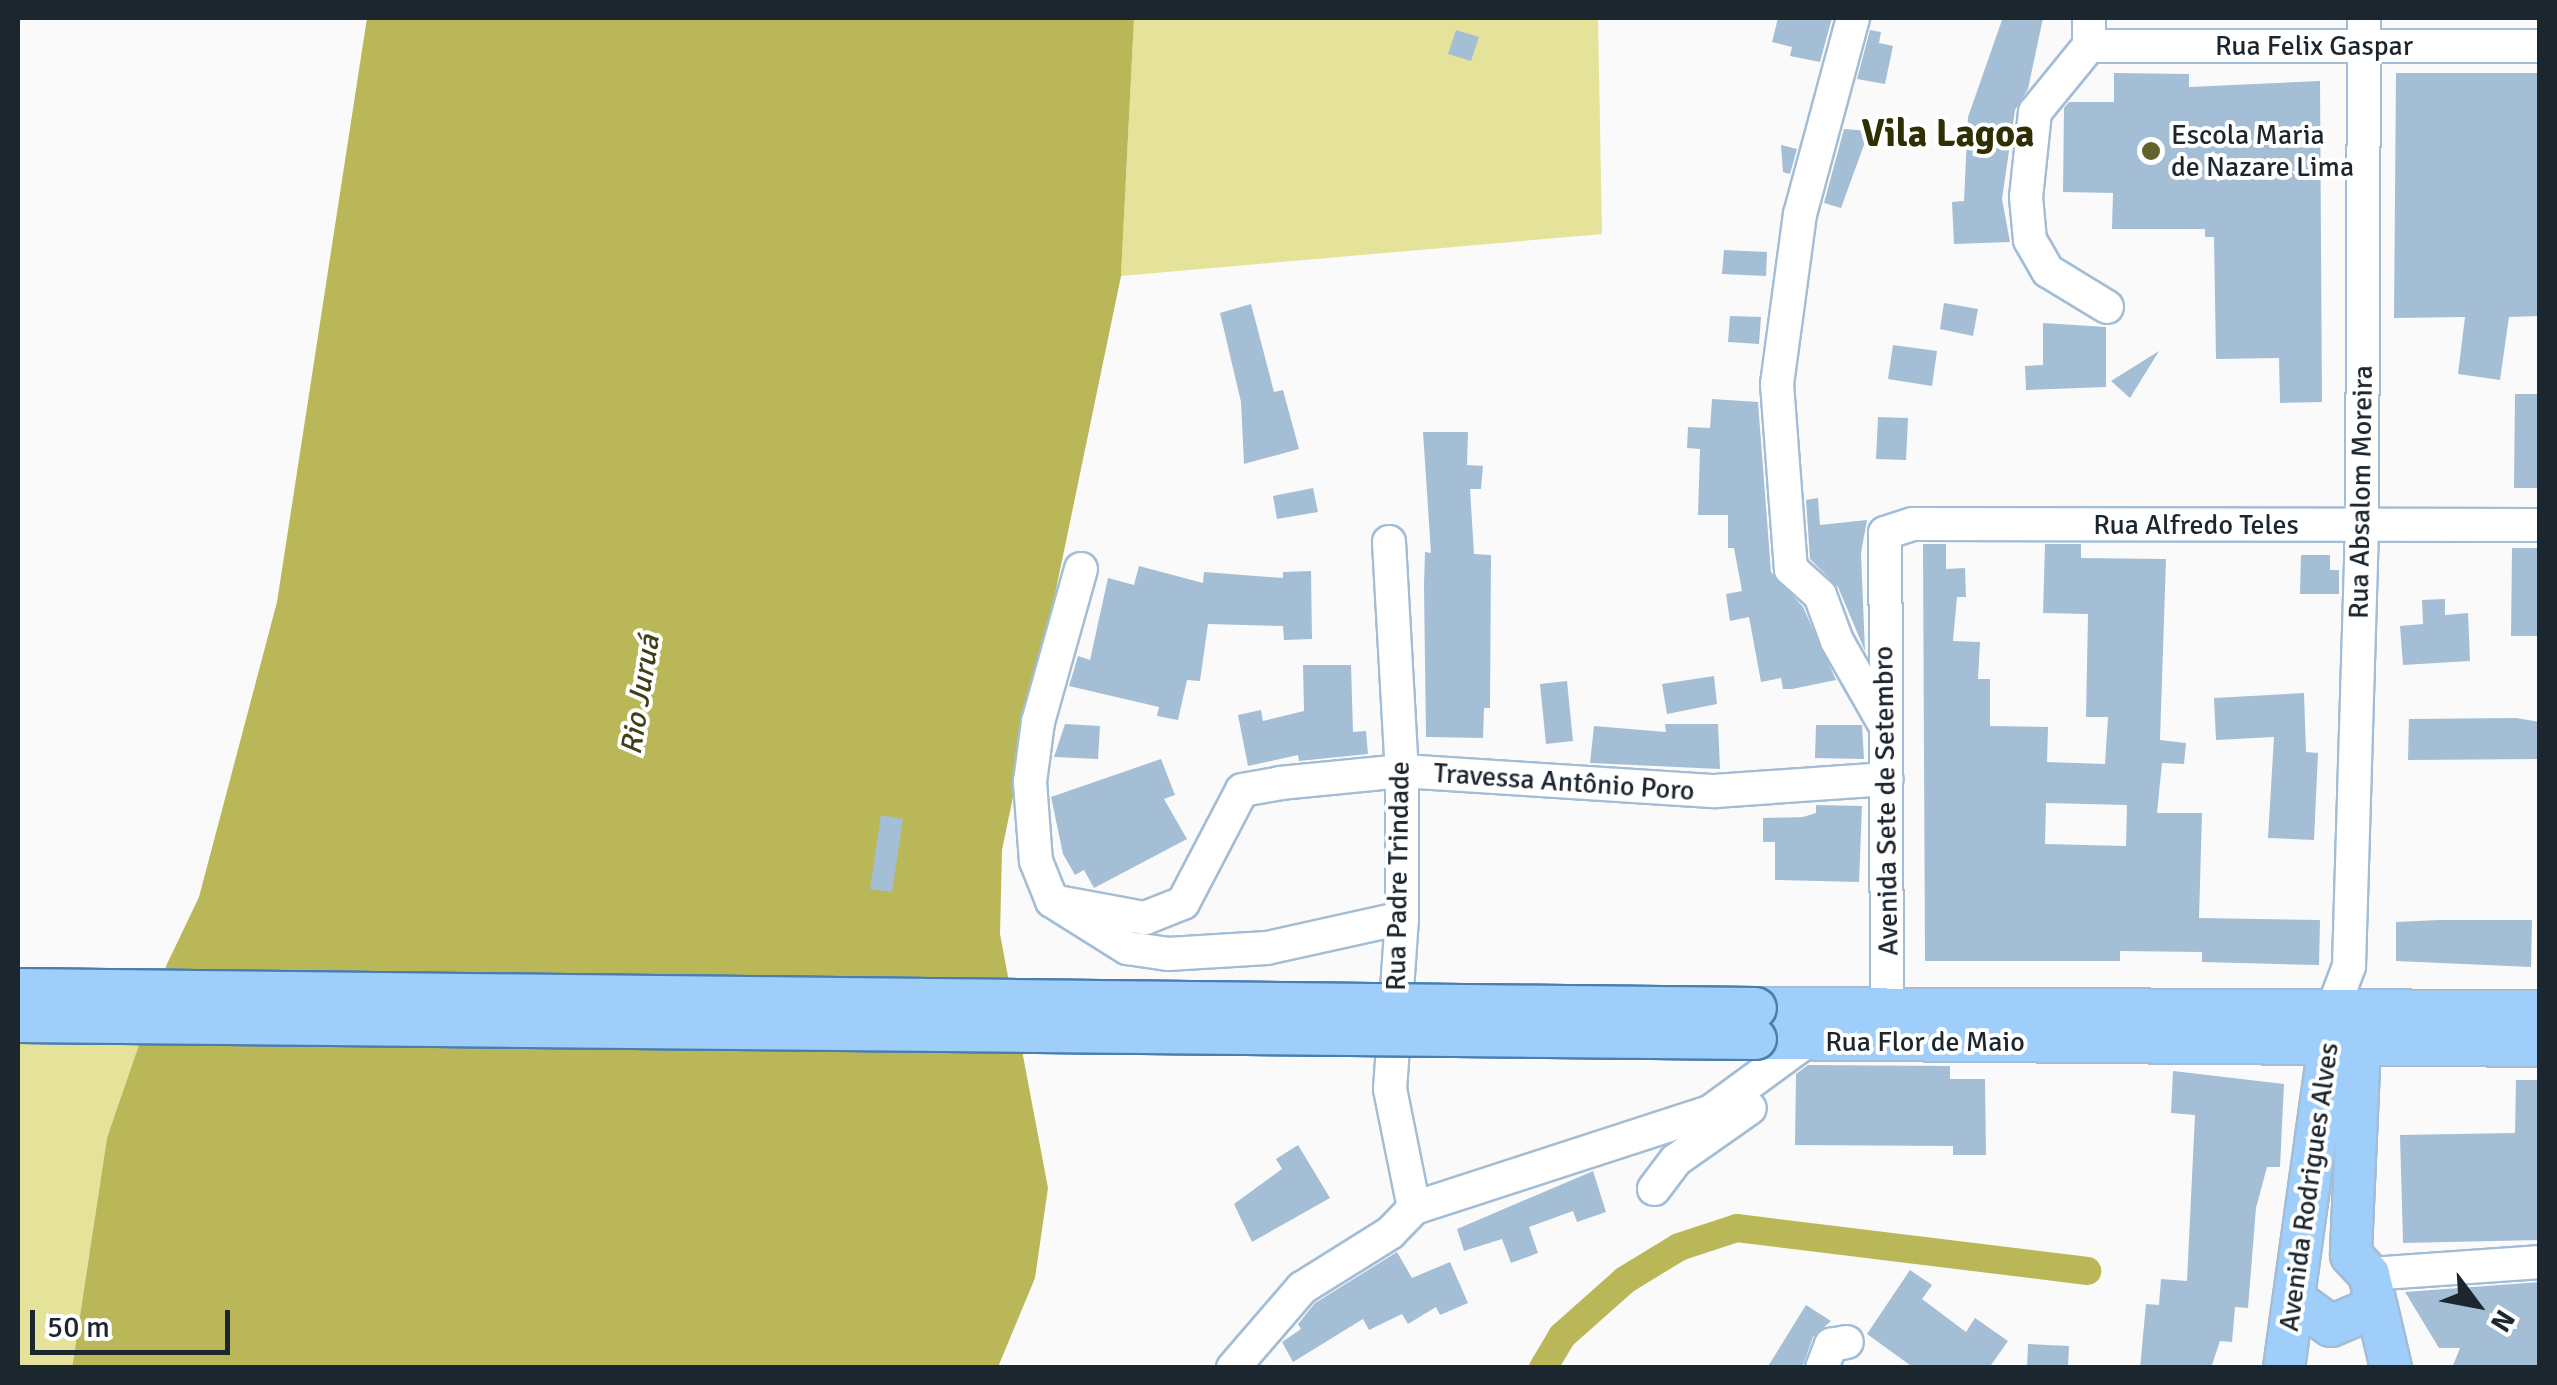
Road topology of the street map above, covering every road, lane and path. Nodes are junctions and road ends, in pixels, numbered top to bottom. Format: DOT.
graph roads {
  1 [pos="1853,18"];
  2 [pos="2089,32"];
  3 [pos="2364,32"];
  4 [pos="2540,46"];
  5 [pos="2107,307"];
  6 [pos="2362,524"];
  7 [pos="2540,526"];
  8 [pos="1388,542"];
  9 [pos="1884,562"];
  10 [pos="1081,569"];
  11 [pos="1884,724"];
  12 [pos="1402,771"];
  13 [pos="1888,779"];
  14 [pos="1052,901"];
  15 [pos="1402,918"];
  16 [pos="18,989"];
  17 [pos="2540,1011"];
  18 [pos="18,1022"];
  19 [pos="1887,1024"];
  20 [pos="2346,1026"];
  21 [pos="1781,1032"];
  22 [pos="2540,1046"];
  23 [pos="1654,1189"];
  24 [pos="1414,1208"];
  25 [pos="2540,1262"];
  26 [pos="2364,1279"];
  27 [pos="2294,1288"];
  28 [pos="1847,1342"];
  29 [pos="1233,1368"];
  30 [pos="1822,1368"];
  31 [pos="2284,1368"];
  32 [pos="2390,1368"];
  1 -- 11 [label="street"];
  2 -- 3 [label="street, Rua Felix Gaspar"];
  2 -- 5 [label="street"];
  3 -- 4 [label="street, Rua Felix Gaspar"];
  3 -- 6 [label="street, Rua Absalom Moreira"];
  6 -- 7 [label="street, Rua Alfredo Teles"];
  6 -- 9 [label="street, Rua Alfredo Teles"];
  6 -- 20 [label="street, Rua Absalom Moreira"];
  8 -- 12 [label="street, Rua Padre Trindade"];
  9 -- 11 [label="street, Avenida Sete de Setembro"];
  10 -- 14 [label="street"];
  11 -- 13 [label="street, Avenida Sete de Setembro"];
  12 -- 13 [label="street, Travessa Antônio Poro"];
  12 -- 14 [label="street, Travessa Antônio Poro"];
  12 -- 15 [label="street, Rua Padre Trindade"];
  13 -- 19 [label="street, Avenida Sete de Setembro"];
  14 -- 15 [label="street"];
  15 -- 24 [label="street, Rua Padre Trindade"];
  16 -- 21 [label="main road, bridge"];
  17 -- 20 [label="main road"];
  18 -- 21 [label="main road, bridge"];
  19 -- 20 [label="main road, Rua Flor de Maio"];
  19 -- 21 [label="main road, Rua Flor de Maio"];
  20 -- 22 [label="main road"];
  20 -- 26 [label="main road, Avenida Rodrigues Alves"];
  20 -- 27 [label="main road, Avenida Rodrigues Alves"];
  21 -- 23 [label="street"];
  21 -- 24 [label="street"];
  24 -- 29 [label="street"];
  25 -- 26 [label="street"];
  26 -- 27 [label="main road"];
  26 -- 27 [label="main road"];
  26 -- 32 [label="main road, Avenida Rodrigues Alves"];
  27 -- 31 [label="main road, Avenida Rodrigues Alves"];
  28 -- 30 [label="street"];
}
